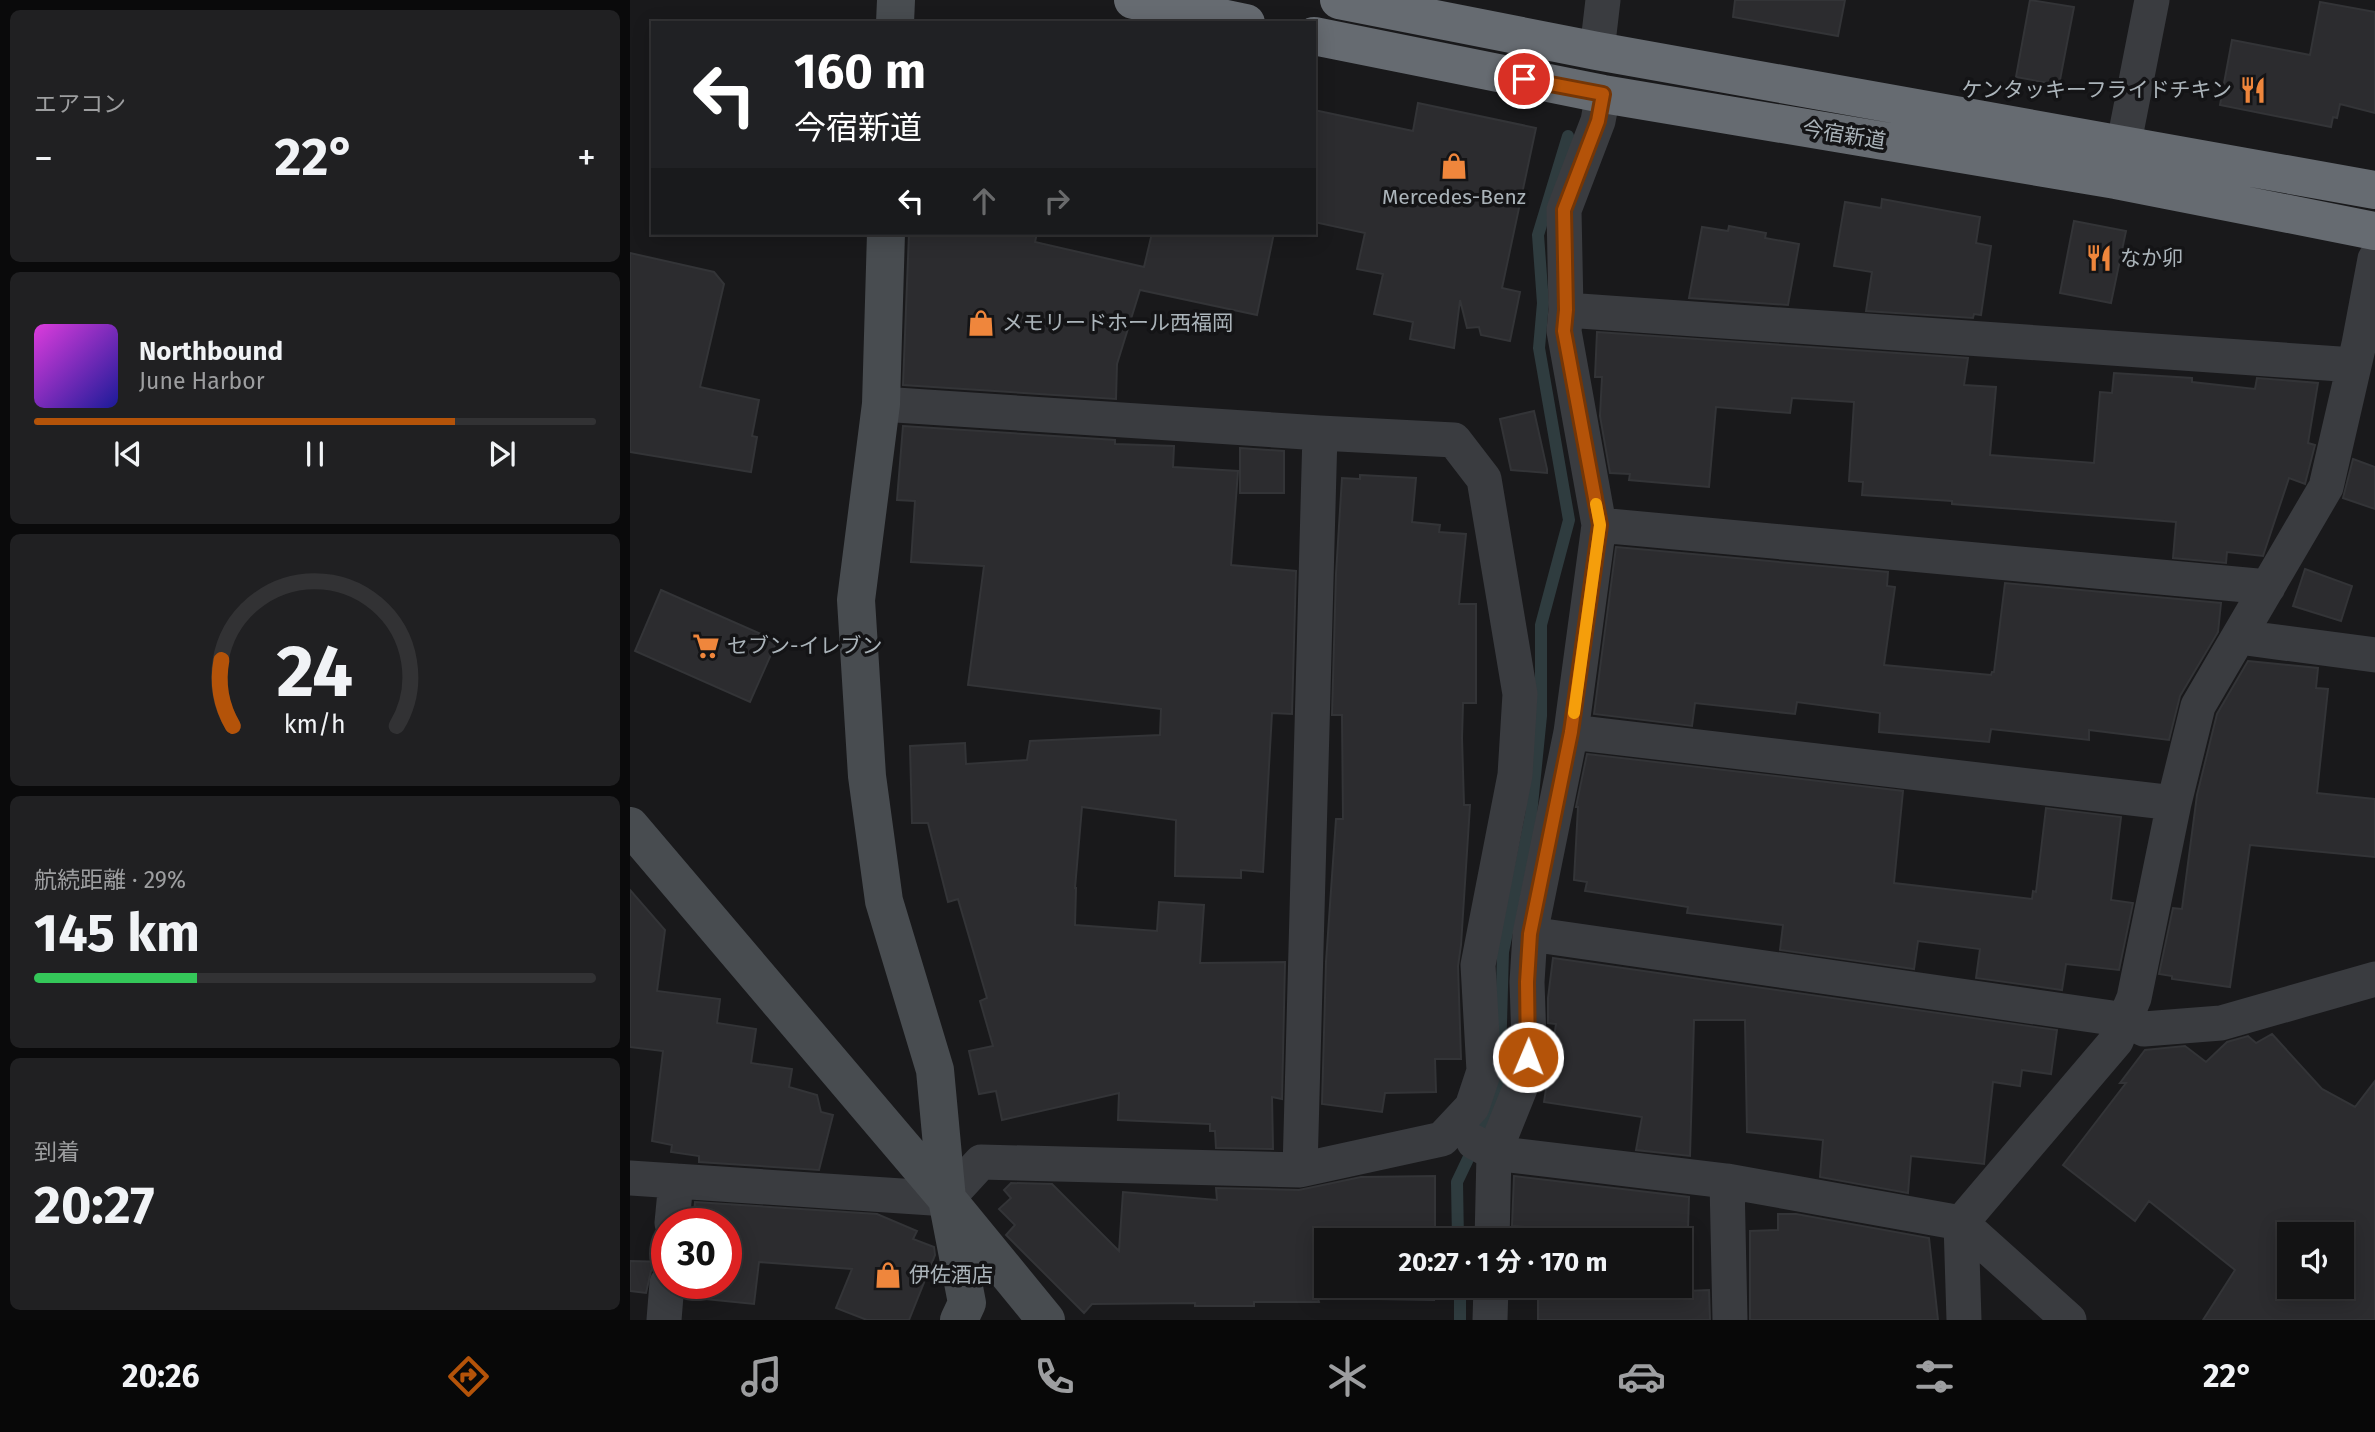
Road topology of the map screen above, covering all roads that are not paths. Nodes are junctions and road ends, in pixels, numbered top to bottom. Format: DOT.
graph roads {
  1 [pos="896,0"];
  2 [pos="1133,0"];
  3 [pos="1339,0"];
  4 [pos="1603,0"];
  5 [pos="2152,0"];
  6 [pos="895,21"];
  7 [pos="1236,21"];
  8 [pos="1316,36"];
  9 [pos="1597,51"];
  10 [pos="1603,94"];
  11 [pos="2120,162"];
  12 [pos="2375,190"];
  13 [pos="2375,231"];
  14 [pos="886,235"];
  15 [pos="2375,259"];
  16 [pos="1566,310"];
  17 [pos="2362,356"];
  18 [pos="881,404"];
  19 [pos="1320,433"];
  20 [pos="1600,525"];
  21 [pos="2268,587"];
  22 [pos="2239,637"];
  23 [pos="2375,655"];
  24 [pos="1571,732"];
  25 [pos="2174,803"];
  26 [pos="630,826"];
  27 [pos="1530,934"];
  28 [pos="2375,979"];
  29 [pos="2126,1020"];
  30 [pos="1484,1071"];
  31 [pos="1527,1071"];
  32 [pos="1451,1129"];
  33 [pos="1494,1153"];
  34 [pos="1300,1170"];
  35 [pos="630,1178"];
  36 [pos="676,1181"];
  37 [pos="1727,1181"];
  38 [pos="947,1199"];
  39 [pos="673,1208"];
  40 [pos="1961,1223"];
  41 [pos="1492,1228"];
  42 [pos="1491,1298"];
  43 [pos="666,1299"];
  44 [pos="664,1320"];
  45 [pos="959,1320"];
  46 [pos="1046,1320"];
  47 [pos="1490,1320"];
  48 [pos="1730,1320"];
  49 [pos="1964,1320"];
  50 [pos="2069,1320"];
  1 -- 6 [label="street"];
  2 -- 7 [label="highway"];
  3 -- 9 [label="highway, 今宿新道"];
  4 -- 9 [label="street"];
  5 -- 11 [label="street"];
  8 -- 10 [label="highway, 今宿新道"];
  9 -- 11 [label="highway, 今宿新道"];
  10 -- 11 [label="highway, 今宿新道"];
  10 -- 16 [label="street"];
  11 -- 12 [label="highway, 今宿新道"];
  11 -- 13 [label="highway, 今宿新道"];
  14 -- 18 [label="street"];
  15 -- 17 [label="street"];
  16 -- 17 [label="street"];
  16 -- 20 [label="street"];
  17 -- 21 [label="street"];
  18 -- 19 [label="street"];
  18 -- 38 [label="street"];
  19 -- 30 [label="street"];
  19 -- 34 [label="street"];
  20 -- 21 [label="street"];
  20 -- 24 [label="street"];
  21 -- 22 [label="street"];
  22 -- 23 [label="street"];
  22 -- 25 [label="street"];
  24 -- 25 [label="street"];
  24 -- 27 [label="street"];
  25 -- 29 [label="street"];
  26 -- 38 [label="street"];
  27 -- 29 [label="street"];
  27 -- 31 [label="street"];
  28 -- 29 [label="street"];
  29 -- 40 [label="street"];
  30 -- 31 [label="street"];
  30 -- 32 [label="street"];
  31 -- 33 [label="street"];
  32 -- 33 [label="street"];
  32 -- 34 [label="street"];
  33 -- 37 [label="street"];
  33 -- 41 [label="street"];
  34 -- 38 [label="street"];
  35 -- 36 [label="street"];
  36 -- 38 [label="street"];
  36 -- 39 [label="street"];
  37 -- 40 [label="street"];
  37 -- 48 [label="street"];
  38 -- 45 [label="street"];
  38 -- 46 [label="street"];
  40 -- 49 [label="street"];
  40 -- 50 [label="street"];
  42 -- 47 [label="street"];
  43 -- 44 [label="street"];
}
